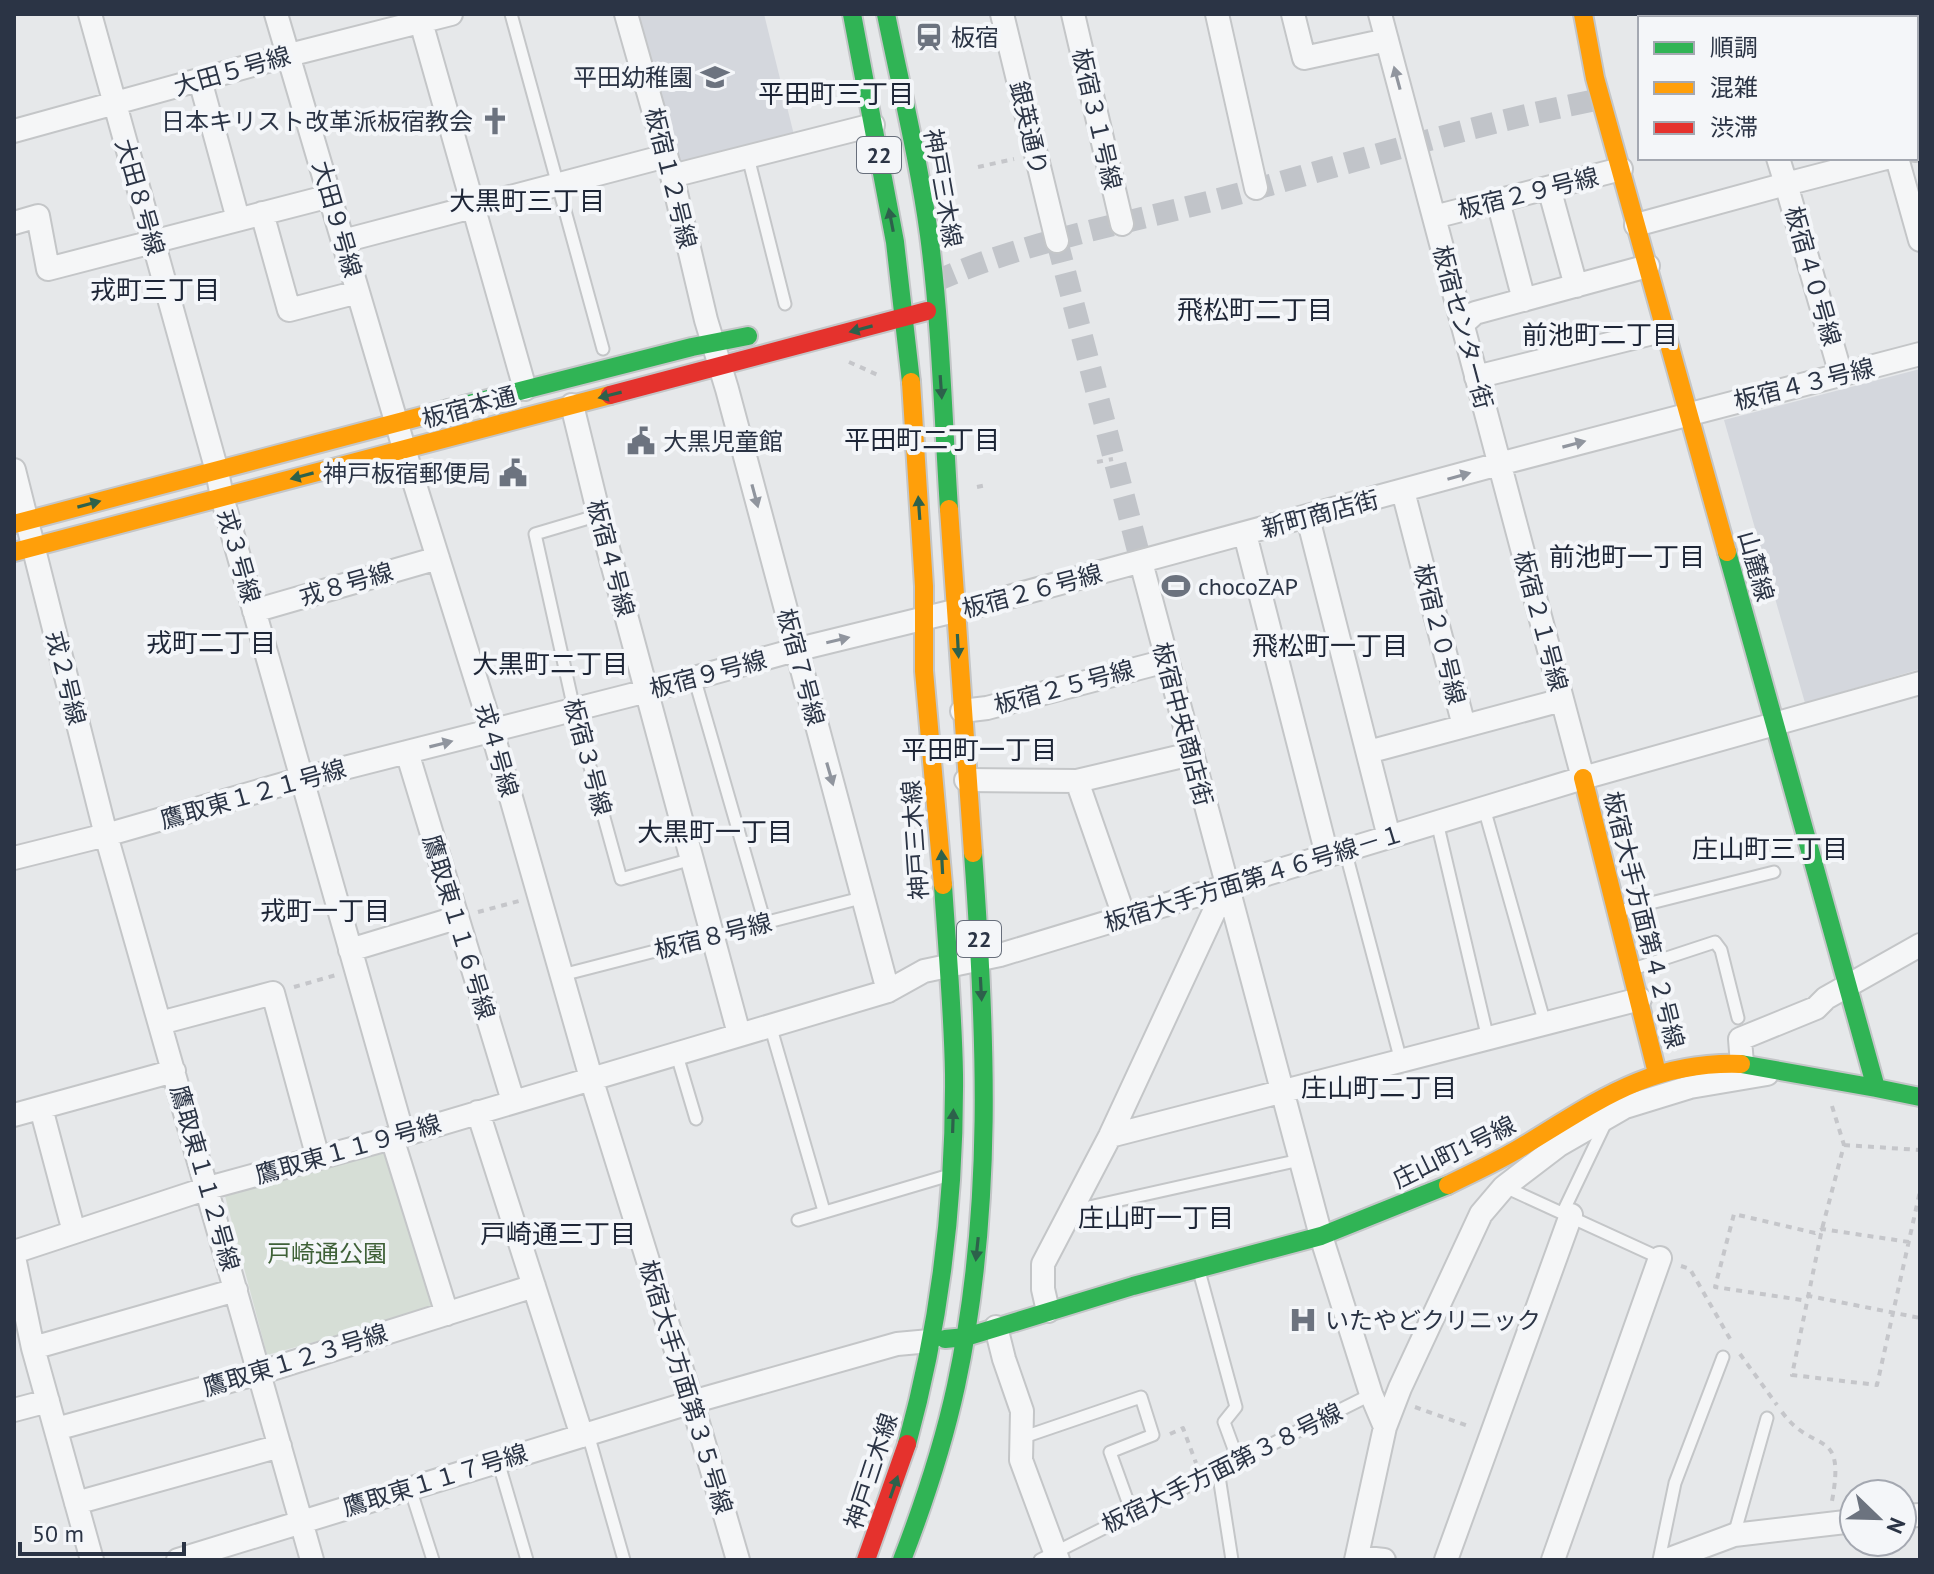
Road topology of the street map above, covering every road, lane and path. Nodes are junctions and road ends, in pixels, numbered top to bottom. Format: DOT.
graph roads {
  1 [pos="90,14"];
  2 [pos="276,14"];
  3 [pos="451,14"];
  4 [pos="511,14"];
  5 [pos="626,14"];
  6 [pos="852,14"];
  7 [pos="886,14"];
  8 [pos="1002,14"];
  9 [pos="1073,14"];
  10 [pos="1217,14"];
  11 [pos="1293,14"];
  12 [pos="1380,14"];
  13 [pos="1583,14"];
  14 [pos="421,22"];
  15 [pos="1387,40"];
  16 [pos="289,55"];
  17 [pos="200,80"];
  18 [pos="114,105"];
  19 [pos="873,125"];
  20 [pos="14,131"];
  21 [pos="1036,154"];
  22 [pos="748,157"];
  23 [pos="1779,160"];
  24 [pos="1878,160"];
  25 [pos="1898,160"];
  26 [pos="669,166"];
  27 [pos="978,167"];
  28 [pos="1621,169"];
  29 [pos="559,184"];
  30 [pos="1786,184"];
  31 [pos="1256,188"];
  32 [pos="1549,188"];
  33 [pos="330,196"];
  34 [pos="1498,201"];
  35 [pos="472,206"];
  36 [pos="262,213"];
  37 [pos="1434,217"];
  38 [pos="238,219"];
  39 [pos="14,223"];
  40 [pos="1122,224"];
  41 [pos="1636,225"];
  42 [pos="1920,240"];
  43 [pos="153,241"];
  44 [pos="343,241"];
  45 [pos="1057,241"];
  46 [pos="1648,266"];
  47 [pos="934,282"];
  48 [pos="1576,286"];
  49 [pos="358,292"];
  50 [pos="895,299"];
  51 [pos="1524,300"];
  52 [pos="785,304"];
  53 [pos="936,309"];
  54 [pos="904,318"];
  55 [pos="1463,324"];
  56 [pos="1665,330"];
  57 [pos="767,331"];
  58 [pos="713,343"];
  59 [pos="603,349"];
  60 [pos="1920,354"];
  61 [pos="843,359"];
  62 [pos="720,367"];
  63 [pos="1841,375"];
  64 [pos="880,376"];
  65 [pos="1476,377"];
  66 [pos="525,389"];
  67 [pos="572,405"];
  68 [pos="1688,414"];
  69 [pos="398,424"];
  70 [pos="404,449"];
  71 [pos="1113,459"];
  72 [pos="1097,462"];
  73 [pos="1499,464"];
  74 [pos="14,470"];
  75 [pos="217,471"];
  76 [pos="987,485"];
  77 [pos="977,487"];
  78 [pos="1403,491"];
  79 [pos="222,497"];
  80 [pos="599,515"];
  81 [pos="1308,518"];
  82 [pos="20,522"];
  83 [pos="1245,534"];
  84 [pos="24,549"];
  85 [pos="438,558"];
  86 [pos="1141,562"];
  87 [pos="254,611"];
  88 [pos="956,611"];
  89 [pos="924,619"];
  90 [pos="795,650"];
  91 [pos="1166,661"];
  92 [pos="694,677"];
  93 [pos="1920,683"];
  94 [pos="647,691"];
  95 [pos="1562,700"];
  96 [pos="574,709"];
  97 [pos="962,711"];
  98 [pos="1775,724"];
  99 [pos="1464,726"];
  100 [pos="492,731"];
  101 [pos="407,752"];
  102 [pos="1368,752"];
  103 [pos="1191,754"];
  104 [pos="1583,778"];
  105 [pos="301,779"];
  106 [pos="966,780"];
  107 [pos="1077,781"];
  108 [pos="1484,808"];
  109 [pos="1437,822"];
  110 [pos="106,835"];
  111 [pos="1389,837"];
  112 [pos="1336,852"];
  113 [pos="14,858"];
  114 [pos="692,859"];
  115 [pos="1774,872"];
  116 [pos="1226,886"];
  117 [pos="539,895"];
  118 [pos="865,897"];
  119 [pos="1617,912"];
  120 [pos="1124,916"];
  121 [pos="456,918"];
  122 [pos="765,923"];
  123 [pos="713,936"];
  124 [pos="1920,945"];
  125 [pos="980,959"];
  126 [pos="353,960"];
  127 [pos="947,965"];
  128 [pos="1632,969"];
  129 [pos="562,975"];
  130 [pos="1849,987"];
  131 [pos="888,991"];
  132 [pos="273,993"];
  133 [pos="1640,999"];
  134 [pos="1738,1018"];
  135 [pos="160,1023"];
  136 [pos="770,1024"];
  137 [pos="1545,1024"];
  138 [pos="739,1034"];
  139 [pos="1488,1039"];
  140 [pos="676,1052"];
  141 [pos="1401,1061"];
  142 [pos="1742,1064"];
  143 [pos="174,1071"];
  144 [pos="1780,1071"];
  145 [pos="1657,1073"];
  146 [pos="591,1078"];
  147 [pos="1876,1088"];
  148 [pos="1281,1093"];
  149 [pos="1920,1097"];
  150 [pos="1830,1100"];
  151 [pos="513,1101"];
  152 [pos="41,1108"];
  153 [pos="478,1112"];
  154 [pos="14,1115"];
  155 [pos="1608,1117"];
  156 [pos="696,1119"];
  157 [pos="398,1136"];
  158 [pos="1110,1136"];
  159 [pos="1844,1145"];
  160 [pos="1920,1150"];
  161 [pos="318,1158"];
  162 [pos="1300,1160"];
  163 [pos="951,1175"];
  164 [pos="1504,1187"];
  165 [pos="208,1188"];
  166 [pos="1920,1191"];
  167 [pos="824,1211"];
  168 [pos="1071,1211"];
  169 [pos="1567,1214"];
  170 [pos="798,1220"];
  171 [pos="1822,1229"];
  172 [pos="74,1232"];
  173 [pos="1911,1232"];
  174 [pos="1920,1234"];
  175 [pos="1321,1236"];
  176 [pos="1909,1242"];
  177 [pos="14,1254"];
  178 [pos="1660,1258"];
  179 [pos="1690,1269"];
  180 [pos="1199,1270"];
  181 [pos="534,1286"];
  182 [pos="1715,1287"];
  183 [pos="236,1290"];
  184 [pos="1704,1296"];
  185 [pos="1809,1296"];
  186 [pos="1048,1311"];
  187 [pos="1894,1312"];
  188 [pos="447,1314"];
  189 [pos="1920,1318"];
  190 [pos="996,1327"];
  191 [pos="966,1337"];
  192 [pos="930,1341"];
  193 [pos="33,1348"];
  194 [pos="1723,1357"];
  195 [pos="259,1373"];
  196 [pos="1362,1399"];
  197 [pos="48,1401"];
  198 [pos="692,1402"];
  199 [pos="1420,1408"];
  200 [pos="14,1410"];
  201 [pos="1767,1418"];
  202 [pos="1385,1427"];
  203 [pos="56,1429"];
  204 [pos="1482,1431"];
  205 [pos="585,1435"];
  206 [pos="1153,1435"];
  207 [pos="1021,1438"];
  208 [pos="280,1446"];
  209 [pos="1238,1460"];
  210 [pos="498,1461"];
  211 [pos="1218,1470"];
  212 [pos="1202,1478"];
  213 [pos="410,1488"];
  214 [pos="1833,1499"];
  215 [pos="76,1503"];
  216 [pos="1132,1513"];
  217 [pos="300,1522"];
  218 [pos="1838,1523"];
  219 [pos="1734,1535"];
  220 [pos="1051,1557"];
  221 [pos="1357,1559"];
  222 [pos="92,1560"];
  223 [pos="178,1560"];
  224 [pos="312,1560"];
  225 [pos="433,1560"];
  226 [pos="527,1560"];
  227 [pos="624,1560"];
  228 [pos="738,1560"];
  229 [pos="866,1560"];
  230 [pos="902,1560"];
  231 [pos="1232,1560"];
  232 [pos="1384,1560"];
  233 [pos="1446,1560"];
  234 [pos="1553,1560"];
  235 [pos="1659,1560"];
  236 [pos="1667,1560"];
  1 -- 18 [label="street, 大田８号線"];
  2 -- 16 [label="street, 大田９号線"];
  3 -- 14 [label="street, 大田５号線"];
  4 -- 29 [label="lane"];
  5 -- 26 [label="street, 板宿１２号線"];
  6 -- 19 [label="main road, 神戸三木線 / 22"];
  7 -- 47 [label="main road, 神戸三木線 / 22"];
  8 -- 21 [label="street, 銀英通り"];
  9 -- 40 [label="street, 板宿３１号線"];
  10 -- 31 [label="street"];
  11 -- 15 [label="street"];
  12 -- 15 [label="street, 板宿センター街"];
  13 -- 28 [label="main road, 山麓線"];
  14 -- 16 [label="street, 大田５号線"];
  14 -- 35 [label="street"];
  37 -- 15 [label="street, 板宿センター街, one-way"];
  16 -- 17 [label="street, 大田５号線"];
  16 -- 33 [label="street, 大田９号線"];
  17 -- 18 [label="street, 大田５号線"];
  17 -- 38 [label="street"];
  18 -- 20 [label="street, 大田５号線"];
  18 -- 43 [label="street, 大田８号線"];
  19 -- 22 [label="street"];
  50 -- 19 [label="main road, 神戸三木線 / 22, one-way"];
  21 -- 27 [label="path"];
  21 -- 45 [label="street, 銀英通り"];
  22 -- 26 [label="street"];
  22 -- 52 [label="lane"];
  23 -- 30 [label="street"];
  24 -- 30 [label="street, 板宿４０号線"];
  25 -- 42 [label="street"];
  26 -- 29 [label="street"];
  26 -- 58 [label="street, 板宿１２号線"];
  28 -- 32 [label="street, 板宿２９号線"];
  28 -- 41 [label="main road, 山麓線"];
  29 -- 35 [label="street"];
  29 -- 59 [label="lane"];
  30 -- 41 [label="street"];
  30 -- 63 [label="street, 板宿４０号線"];
  32 -- 34 [label="street, 板宿２９号線"];
  32 -- 48 [label="street"];
  33 -- 36 [label="street"];
  33 -- 44 [label="street, 大田９号線"];
  34 -- 37 [label="street, 板宿２９号線"];
  34 -- 51 [label="street"];
  35 -- 44 [label="street"];
  35 -- 66 [label="street"];
  36 -- 38 [label="street"];
  36 -- 49 [label="street"];
  37 -- 55 [label="street, 板宿センター街"];
  38 -- 43 [label="street"];
  39 -- 43 [label="street"];
  41 -- 46 [label="main road, 山麓線"];
  43 -- 75 [label="street, 大田８号線"];
  44 -- 49 [label="street, 大田９号線"];
  46 -- 48 [label="street"];
  46 -- 56 [label="main road, 山麓線"];
  47 -- 50 [label="main road"];
  47 -- 53 [label="main road, 神戸三木線 / 22"];
  48 -- 51 [label="street"];
  49 -- 69 [label="street, 大田９号線"];
  50 -- 54 [label="main road, 神戸三木線 / 22"];
  51 -- 55 [label="street"];
  53 -- 54 [label="main road, 板宿本通"];
  53 -- 88 [label="main road, 神戸三木線 / 22, one-way"];
  54 -- 62 [label="main road, 板宿本通, one-way"];
  89 -- 54 [label="main road, 神戸三木線 / 22, one-way"];
  55 -- 65 [label="street, 板宿センター街"];
  56 -- 65 [label="street"];
  56 -- 68 [label="main road, 山麓線"];
  57 -- 58 [label="main road, 板宿本通"];
  58 -- 62 [label="street, 板宿７号線"];
  58 -- 66 [label="main road, 板宿本通"];
  60 -- 63 [label="street, 板宿４３号線"];
  61 -- 64 [label="path"];
  62 -- 67 [label="main road, 板宿本通, one-way"];
  62 -- 90 [label="street, 板宿７号線, one-way"];
  63 -- 68 [label="street, 板宿４３号線"];
  65 -- 73 [label="street, 板宿センター街"];
  66 -- 69 [label="main road, 板宿本通"];
  67 -- 70 [label="main road, 板宿本通"];
  67 -- 80 [label="street, 板宿４号線"];
  73 -- 68 [label="street, one-way"];
  68 -- 98 [label="main road, 山麓線"];
  69 -- 70 [label="street, 戎４号線"];
  69 -- 75 [label="main road, 板宿本通"];
  70 -- 79 [label="main road, 板宿本通, one-way"];
  70 -- 85 [label="street, 戎４号線"];
  71 -- 72 [label="path"];
  78 -- 73 [label="street, 新町商店街, one-way"];
  73 -- 95 [label="street, 板宿２１号線"];
  74 -- 82 [label="street, 戎２号線"];
  75 -- 79 [label="street, 戎３号線"];
  82 -- 75 [label="main road, 板宿本通, one-way"];
  76 -- 77 [label="path"];
  78 -- 81 [label="street, 新町商店街"];
  78 -- 99 [label="street, 板宿２０号線"];
  79 -- 84 [label="main road, 板宿本通"];
  79 -- 87 [label="street, 戎３号線"];
  80 -- 94 [label="street, 板宿４号線"];
  80 -- 96 [label="lane, 板宿３号線"];
  81 -- 83 [label="street, 新町商店街"];
  81 -- 102 [label="street"];
  82 -- 84 [label="street, 戎２号線"];
  83 -- 86 [label="street, 新町商店街"];
  83 -- 112 [label="street"];
  84 -- 110 [label="street, 戎２号線"];
  85 -- 87 [label="street, 戎８号線"];
  85 -- 100 [label="street, 戎４号線"];
  86 -- 88 [label="street, 板宿２６号線"];
  86 -- 91 [label="street, 板宿中央商店街"];
  87 -- 105 [label="street, 戎３号線"];
  88 -- 89 [label="street, 板宿２６号線"];
  88 -- 97 [label="main road, 神戸三木線 / 22, one-way"];
  90 -- 89 [label="street, 板宿９号線, one-way"];
  127 -- 89 [label="main road, 神戸三木線 / 22, one-way"];
  90 -- 92 [label="street, 板宿９号線"];
  90 -- 118 [label="street, 板宿７号線, one-way"];
  91 -- 97 [label="street, 板宿２５号線"];
  91 -- 103 [label="street, 板宿中央商店街"];
  92 -- 94 [label="street, 板宿９号線"];
  92 -- 122 [label="lane"];
  93 -- 98 [label="street, 板宿大手方面第４６号線－１"];
  94 -- 96 [label="street, 板宿９号線"];
  94 -- 114 [label="street, 板宿４号線"];
  95 -- 99 [label="street"];
  95 -- 104 [label="street, 板宿２１号線"];
  96 -- 100 [label="street, 板宿９号線"];
  96 -- 114 [label="lane, 板宿３号線"];
  97 -- 106 [label="main road, 神戸三木線 / 22"];
  98 -- 104 [label="street, 板宿大手方面第４６号線－１"];
  98 -- 130 [label="main road, 山麓線"];
  99 -- 102 [label="street, 板宿２０号線"];
  101 -- 100 [label="street, 鷹取東１２１号線, one-way"];
  100 -- 117 [label="street, 戎４号線"];
  101 -- 105 [label="street, 鷹取東１２１号線"];
  101 -- 121 [label="street, 鷹取東１１６号線"];
  102 -- 111 [label="street"];
  103 -- 107 [label="street"];
  103 -- 116 [label="street, 板宿中央商店街"];
  104 -- 108 [label="street, 板宿大手方面第４６号線－１"];
  104 -- 119 [label="main road, 板宿大手方面第４２号線"];
  105 -- 110 [label="street, 鷹取東１２１号線"];
  105 -- 126 [label="street, 戎３号線"];
  106 -- 107 [label="street"];
  106 -- 125 [label="main road, 神戸三木線 / 22"];
  107 -- 120 [label="street"];
  108 -- 109 [label="street, 板宿大手方面第４６号線－１"];
  108 -- 137 [label="lane"];
  109 -- 111 [label="street, 板宿大手方面第４６号線－１"];
  109 -- 139 [label="lane"];
  110 -- 113 [label="street, 鷹取東１２１号線"];
  110 -- 135 [label="street, 鷹取東１１２号線"];
  111 -- 112 [label="street, 板宿大手方面第４６号線－１"];
  112 -- 116 [label="street, 板宿大手方面第４６号線－１"];
  112 -- 141 [label="lane"];
  114 -- 123 [label="street, 板宿４号線"];
  115 -- 119 [label="lane"];
  116 -- 120 [label="street, 板宿大手方面第４６号線－１"];
  116 -- 148 [label="street, 板宿中央商店街"];
  116 -- 158 [label="street"];
  117 -- 121 [label="path"];
  117 -- 129 [label="street, 戎４号線"];
  118 -- 122 [label="lane, 板宿８号線"];
  118 -- 131 [label="street, 板宿７号線"];
  119 -- 128 [label="main road, 板宿大手方面第４２号線"];
  120 -- 125 [label="street, 板宿大手方面第４６号線－１"];
  121 -- 126 [label="street"];
  121 -- 151 [label="street, 鷹取東１１６号線"];
  122 -- 123 [label="lane, 板宿８号線"];
  123 -- 129 [label="lane, 板宿８号線"];
  123 -- 138 [label="street, 板宿４号線"];
  124 -- 130 [label="street"];
  125 -- 127 [label="street, 板宿大手方面第４６号線－１"];
  125 -- 191 [label="main road, 神戸三木線 / 22, one-way"];
  126 -- 132 [label="path"];
  126 -- 157 [label="street, 戎３号線"];
  127 -- 131 [label="street, 板宿大手方面第４６号線－１"];
  163 -- 127 [label="main road, 神戸三木線 / 22, one-way"];
  128 -- 133 [label="main road, 板宿大手方面第４２号線"];
  128 -- 134 [label="lane"];
  129 -- 146 [label="street, 戎４号線"];
  130 -- 142 [label="street"];
  130 -- 147 [label="main road, 山麓線"];
  131 -- 136 [label="street, 板宿大手方面第４６号線－１"];
  132 -- 135 [label="street"];
  132 -- 161 [label="street"];
  133 -- 137 [label="street"];
  133 -- 145 [label="main road, 板宿大手方面第４２号線"];
  135 -- 143 [label="street, 鷹取東１１２号線"];
  136 -- 138 [label="street, 板宿大手方面第４６号線－１"];
  136 -- 167 [label="lane"];
  137 -- 139 [label="street"];
  138 -- 140 [label="street, 板宿大手方面第４６号線－１"];
  139 -- 141 [label="street"];
  140 -- 146 [label="street, 板宿大手方面第４６号線－１"];
  140 -- 156 [label="lane"];
  141 -- 148 [label="street"];
  142 -- 144 [label="main road, 庄山町1号線"];
  142 -- 145 [label="main road, 庄山町1号線"];
  143 -- 152 [label="street"];
  143 -- 165 [label="street, 鷹取東１１２号線"];
  144 -- 147 [label="main road, 庄山町1号線"];
  144 -- 155 [label="street"];
  145 -- 175 [label="main road, 庄山町1号線"];
  146 -- 151 [label="street, 鷹取東１１９号線"];
  146 -- 198 [label="street, 板宿大手方面第３５号線"];
  147 -- 149 [label="main road"];
  148 -- 158 [label="street"];
  148 -- 162 [label="street, 板宿中央商店街"];
  150 -- 159 [label="path"];
  151 -- 153 [label="street, 鷹取東１１９号線"];
  152 -- 154 [label="street"];
  152 -- 172 [label="street"];
  153 -- 157 [label="street, 鷹取東１１９号線"];
  153 -- 181 [label="street"];
  155 -- 164 [label="street"];
  155 -- 169 [label="lane"];
  157 -- 161 [label="street, 鷹取東１１９号線"];
  157 -- 188 [label="street, 戎３号線"];
  158 -- 168 [label="street"];
  159 -- 160 [label="path"];
  159 -- 171 [label="path"];
  161 -- 165 [label="street, 鷹取東１１９号線"];
  162 -- 168 [label="lane"];
  162 -- 175 [label="street, 板宿中央商店街"];
  163 -- 167 [label="lane"];
  163 -- 192 [label="main road, 神戸三木線 / 22"];
  164 -- 169 [label="lane"];
  164 -- 202 [label="street"];
  165 -- 172 [label="street, 鷹取東１１９号線"];
  165 -- 183 [label="street, 鷹取東１１２号線"];
  166 -- 173 [label="path"];
  167 -- 170 [label="lane"];
  168 -- 186 [label="street"];
  169 -- 178 [label="lane"];
  169 -- 233 [label="street"];
  171 -- 176 [label="path"];
  171 -- 182 [label="path"];
  171 -- 185 [label="path"];
  172 -- 177 [label="street, 鷹取東１１９号線"];
  173 -- 174 [label="path"];
  173 -- 176 [label="path"];
  175 -- 180 [label="main road, 庄山町1号線"];
  175 -- 202 [label="street, 板宿中央商店街"];
  176 -- 187 [label="path"];
  177 -- 193 [label="street"];
  178 -- 234 [label="street"];
  179 -- 184 [label="path"];
  180 -- 186 [label="main road, 庄山町1号線"];
  180 -- 209 [label="lane"];
  181 -- 188 [label="street, 鷹取東１２３号線"];
  181 -- 205 [label="street"];
  182 -- 184 [label="path"];
  182 -- 185 [label="path"];
  183 -- 193 [label="street"];
  183 -- 195 [label="street, 鷹取東１１２号線"];
  184 -- 214 [label="path"];
  185 -- 187 [label="path"];
  185 -- 187 [label="path"];
  186 -- 190 [label="main road, 庄山町1号線"];
  187 -- 189 [label="path"];
  188 -- 195 [label="street, 鷹取東１２３号線"];
  190 -- 191 [label="main road, 庄山町1号線"];
  190 -- 207 [label="street"];
  191 -- 192 [label="main road, 庄山町1号線"];
  191 -- 230 [label="main road, 神戸三木線 / 22"];
  192 -- 198 [label="street, 鷹取東１１７号線"];
  229 -- 192 [label="main road, 神戸三木線 / 22, one-way"];
  193 -- 197 [label="street"];
  194 -- 235 [label="lane"];
  195 -- 203 [label="street, 鷹取東１２３号線"];
  195 -- 208 [label="street, 鷹取東１１２号線"];
  196 -- 209 [label="lane, 板宿大手方面第３８号線"];
  197 -- 200 [label="street"];
  197 -- 203 [label="street"];
  198 -- 205 [label="street, 鷹取東１１７号線"];
  198 -- 228 [label="street, 板宿大手方面第３５号線"];
  199 -- 204 [label="path"];
  201 -- 219 [label="lane"];
  202 -- 221 [label="street"];
  203 -- 215 [label="street"];
  205 -- 210 [label="street, 鷹取東１１７号線"];
  205 -- 227 [label="lane"];
  206 -- 207 [label="lane"];
  206 -- 212 [label="path"];
  206 -- 216 [label="lane"];
  207 -- 220 [label="street"];
  208 -- 215 [label="street"];
  208 -- 217 [label="street, 鷹取東１１２号線"];
  209 -- 211 [label="lane, 板宿大手方面第３８号線"];
  210 -- 213 [label="street, 鷹取東１１７号線"];
  210 -- 226 [label="lane"];
  211 -- 212 [label="lane, 板宿大手方面第３８号線"];
  211 -- 231 [label="lane"];
  212 -- 216 [label="lane, 板宿大手方面第３８号線"];
  213 -- 217 [label="street, 鷹取東１１７号線"];
  213 -- 225 [label="lane"];
  215 -- 222 [label="street"];
  216 -- 220 [label="lane, 板宿大手方面第３８号線"];
  217 -- 223 [label="street, 鷹取東１１７号線"];
  217 -- 224 [label="street, 鷹取東１１２号線"];
  218 -- 219 [label="street"];
  219 -- 236 [label="street"];
  221 -- 232 [label="street"];
}
